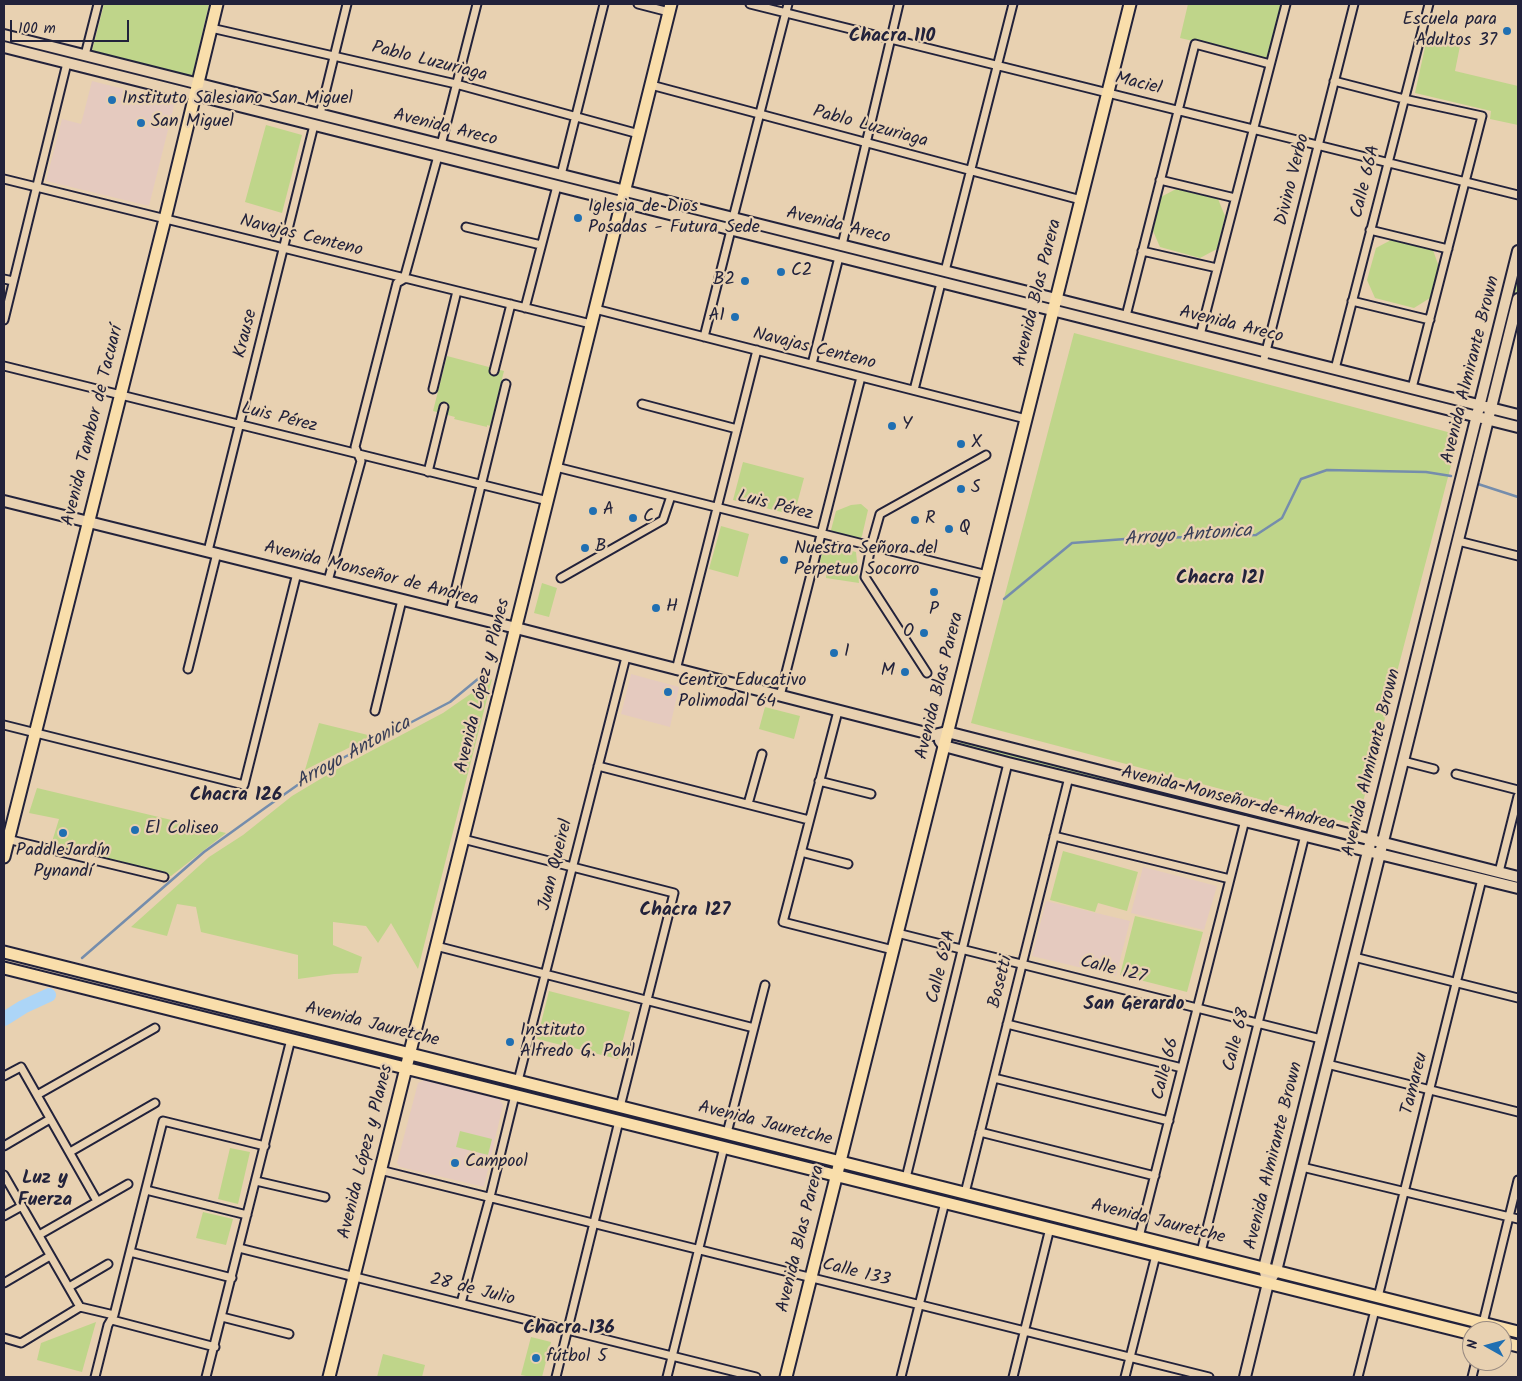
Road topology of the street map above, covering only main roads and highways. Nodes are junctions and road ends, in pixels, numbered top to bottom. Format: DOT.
graph roads {
  1 [pos="218,4"];
  2 [pos="1130,4"];
  3 [pos="670,8"];
  4 [pos="4,35"];
  5 [pos="4,48"];
  6 [pos="196,89"];
  7 [pos="625,191"];
  8 [pos="622,202"];
  9 [pos="1518,251"];
  10 [pos="1056,299"];
  11 [pos="1517,306"];
  12 [pos="1053,310"];
  13 [pos="1480,405"];
  14 [pos="1491,408"];
  15 [pos="1518,414"];
  16 [pos="1477,417"];
  17 [pos="1488,420"];
  18 [pos="1518,427"];
  19 [pos="4,501"];
  20 [pos="89,521"];
  21 [pos="516,628"];
  22 [pos="947,732"];
  23 [pos="934,735"];
  24 [pos="944,746"];
  25 [pos="6,839"];
  26 [pos="1369,846"];
  27 [pos="1381,849"];
  28 [pos="4,857"];
  29 [pos="1518,877"];
  30 [pos="1518,888"];
  31 [pos="4,952"];
  32 [pos="4,968"];
  33 [pos="410,1054"];
  34 [pos="406,1068"];
  35 [pos="840,1162"];
  36 [pos="836,1175"];
  37 [pos="1264,1268"];
  38 [pos="1276,1271"];
  39 [pos="1268,1283"];
  40 [pos="1462,1332"];
  41 [pos="1518,1332"];
  42 [pos="329,1377"];
  43 [pos="786,1377"];
  44 [pos="1245,1377"];
  1 -- 6 [label="main road, Avenida Tambor de Tacuarí"];
  2 -- 10 [label="main road, Avenida Blas Parera"];
  3 -- 7 [label="main road, Avenida López y Planes"];
  4 -- 6 [label="main road, Avenida Areco"];
  5 -- 6 [label="main road, Avenida Areco"];
  6 -- 7 [label="main road, Avenida Areco"];
  6 -- 8 [label="main road, Avenida Areco"];
  6 -- 20 [label="main road, Avenida Tambor de Tacuarí"];
  7 -- 8 [label="main road, Avenida López y Planes"];
  7 -- 10 [label="main road, Avenida Areco"];
  8 -- 12 [label="main road, Avenida Areco"];
  8 -- 21 [label="main road, Avenida López y Planes"];
  9 -- 13 [label="main road, Avenida Almirante Brown"];
  10 -- 12 [label="main road, Avenida Blas Parera"];
  10 -- 13 [label="main road, Avenida Areco"];
  11 -- 14 [label="main road, Avenida Almirante Brown"];
  12 -- 16 [label="main road, Avenida Areco"];
  12 -- 22 [label="main road, Avenida Blas Parera"];
  13 -- 14 [label="main road, Avenida Areco"];
  13 -- 16 [label="main road, Avenida Almirante Brown"];
  14 -- 15 [label="main road, Avenida Areco"];
  14 -- 17 [label="main road, Avenida Almirante Brown"];
  16 -- 17 [label="main road, Avenida Areco"];
  16 -- 26 [label="main road, Avenida Almirante Brown"];
  17 -- 18 [label="main road, Avenida Areco"];
  17 -- 27 [label="main road, Avenida Almirante Brown"];
  19 -- 20 [label="main road, Avenida Monseñor de Andrea"];
  20 -- 21 [label="main road, Avenida Monseñor de Andrea"];
  20 -- 25 [label="main road, Avenida Tambor de Tacuarí"];
  21 -- 23 [label="main road, Avenida Monseñor de Andrea"];
  21 -- 33 [label="main road, Avenida López y Planes"];
  22 -- 23 [label="main road, Avenida Monseñor de Andrea"];
  22 -- 24 [label="main road, Avenida Blas Parera"];
  22 -- 26 [label="main road, Avenida Monseñor de Andrea"];
  23 -- 24 [label="main road"];
  24 -- 26 [label="main road, Avenida Monseñor de Andrea"];
  24 -- 35 [label="main road, Avenida Blas Parera"];
  25 -- 28 [label="main road, Avenida Tambor de Tacuarí"];
  26 -- 27 [label="main road, Avenida Monseñor de Andrea"];
  26 -- 37 [label="main road, Avenida Almirante Brown"];
  27 -- 29 [label="main road, Avenida Monseñor de Andrea"];
  27 -- 30 [label="main road, Avenida Monseñor de Andrea"];
  27 -- 38 [label="main road, Avenida Almirante Brown"];
  31 -- 33 [label="main road, Avenida Jauretche"];
  32 -- 34 [label="main road, Avenida Jauretche"];
  33 -- 34 [label="main road, Avenida López y Planes"];
  33 -- 35 [label="main road, Avenida Jauretche"];
  34 -- 36 [label="main road, Avenida Jauretche"];
  34 -- 42 [label="main road, Avenida López y Planes"];
  35 -- 36 [label="main road, Avenida Blas Parera"];
  35 -- 37 [label="main road, Avenida Jauretche"];
  36 -- 39 [label="main road, Avenida Jauretche"];
  36 -- 43 [label="main road, Avenida Blas Parera"];
  37 -- 38 [label="main road, Avenida Jauretche"];
  37 -- 39 [label="main road, Avenida Almirante Brown"];
  38 -- 39 [label="main road, Avenida Almirante Brown"];
  38 -- 41 [label="main road, Avenida Jauretche"];
  39 -- 40 [label="main road, Avenida Jauretche"];
  39 -- 44 [label="main road, Avenida Almirante Brown"];
}
